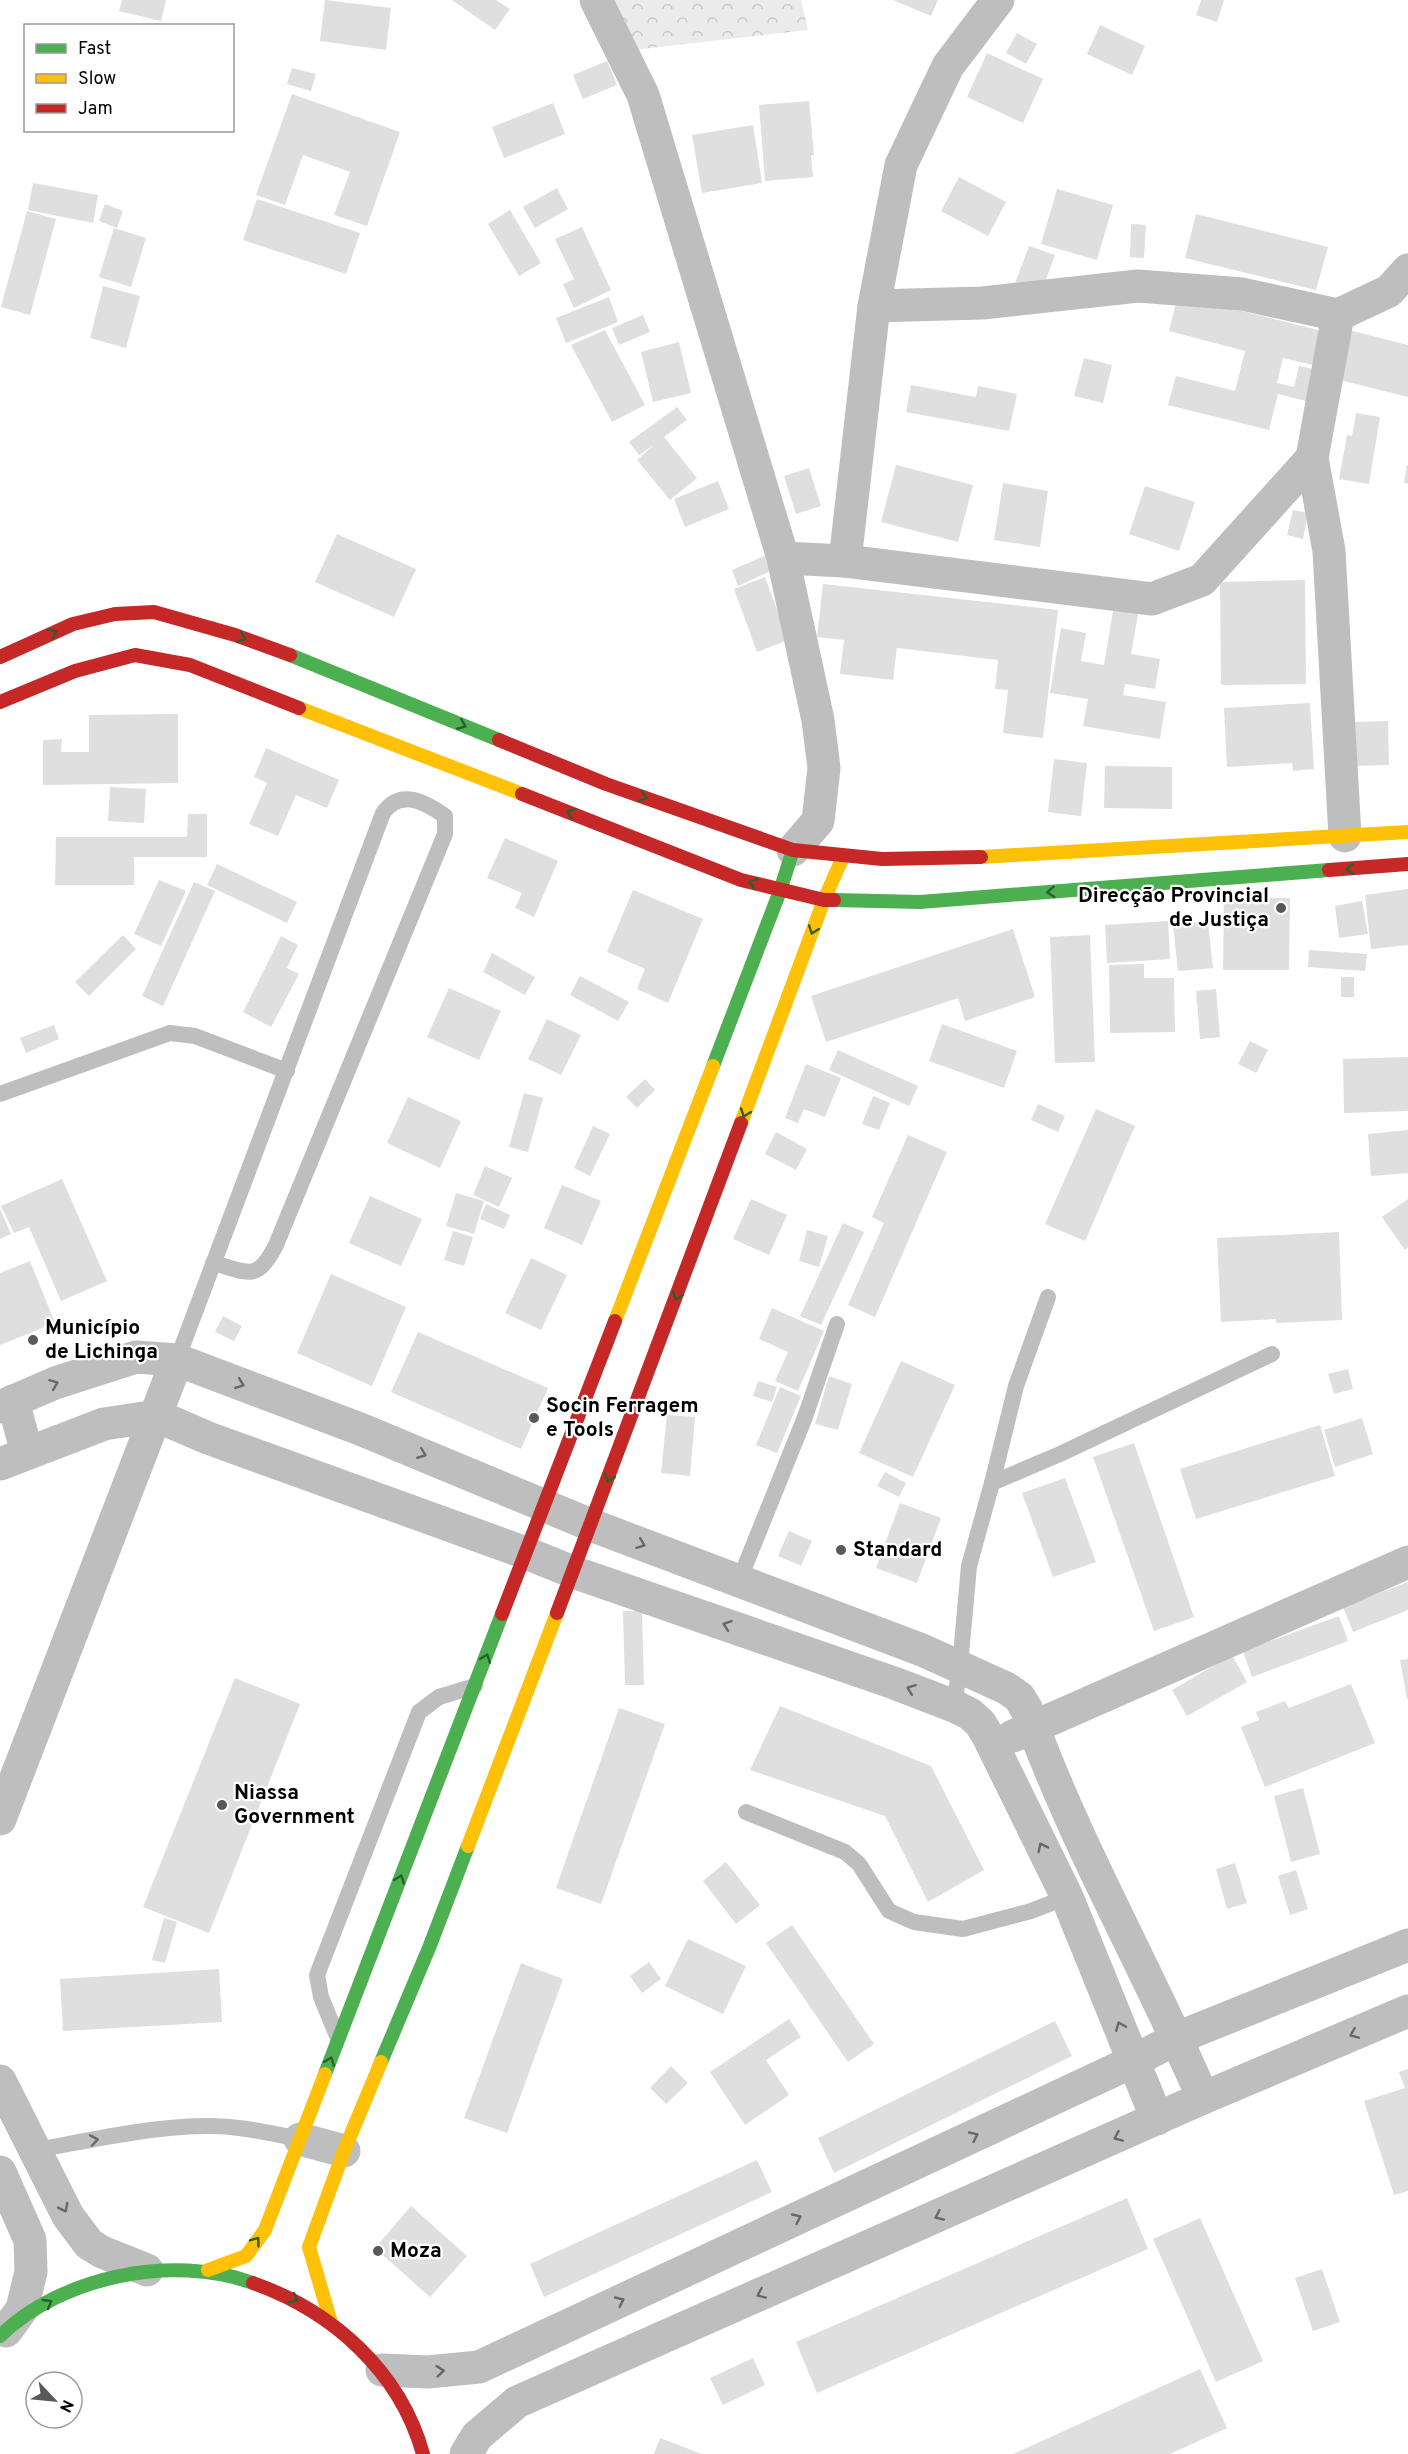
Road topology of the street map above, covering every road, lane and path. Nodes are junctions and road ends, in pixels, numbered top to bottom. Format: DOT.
graph roads {
  1 [pos="596,0"];
  2 [pos="998,0"];
  3 [pos="1408,270"];
  4 [pos="874,306"];
  5 [pos="1338,315"];
  6 [pos="1312,458"];
  7 [pos="783,558"];
  8 [pos="844,561"];
  9 [pos="0,657"];
  10 [pos="0,702"];
  11 [pos="818,821"];
  12 [pos="1408,832"];
  13 [pos="1346,836"];
  14 [pos="793,850"];
  15 [pos="843,856"];
  16 [pos="1408,864"];
  17 [pos="780,891"];
  18 [pos="824,900"];
  19 [pos="287,1071"];
  20 [pos="0,1094"];
  21 [pos="213,1263"];
  22 [pos="1048,1297"];
  23 [pos="837,1324"];
  24 [pos="1272,1354"];
  25 [pos="177,1360"];
  26 [pos="7,1404"];
  27 [pos="157,1416"];
  28 [pos="14,1458"];
  29 [pos="992,1483"];
  30 [pos="544,1505"];
  31 [pos="591,1525"];
  32 [pos="526,1553"];
  33 [pos="1408,1562"];
  34 [pos="573,1572"];
  35 [pos="739,1581"];
  36 [pos="960,1666"];
  37 [pos="475,1685"];
  38 [pos="954,1706"];
  39 [pos="1034,1728"];
  40 [pos="992,1746"];
  41 [pos="746,1812"];
  42 [pos="0,1819"];
  43 [pos="1067,1897"];
  44 [pos="1408,1945"];
  45 [pos="1408,2011"];
  46 [pos="1177,2038"];
  47 [pos="338,2040"];
  48 [pos="1134,2061"];
  49 [pos="0,2081"];
  50 [pos="1203,2098"];
  51 [pos="1157,2119"];
  52 [pos="300,2139"];
  53 [pos="36,2150"];
  54 [pos="344,2151"];
  55 [pos="0,2172"];
  56 [pos="147,2270"];
  57 [pos="208,2270"];
  58 [pos="330,2319"];
  59 [pos="3,2333"];
  60 [pos="382,2370"];
  61 [pos="423,2454"];
  62 [pos="466,2454"];
  1 -- 7 [label="street"];
  2 -- 4 [label="street"];
  3 -- 5 [label="street"];
  4 -- 5 [label="street"];
  4 -- 8 [label="street"];
  5 -- 6 [label="street"];
  6 -- 8 [label="street"];
  6 -- 13 [label="street"];
  7 -- 8 [label="street"];
  7 -- 11 [label="street"];
  9 -- 14 [label="street, one-way"];
  17 -- 10 [label="street, one-way"];
  11 -- 14 [label="street"];
  11 -- 15 [label="street"];
  12 -- 13 [label="street"];
  13 -- 15 [label="street"];
  14 -- 15 [label="street"];
  14 -- 17 [label="street"];
  15 -- 18 [label="street"];
  16 -- 18 [label="street, one-way"];
  17 -- 18 [label="street"];
  17 -- 30 [label="street"];
  18 -- 31 [label="street, one-way"];
  19 -- 20 [label="lane"];
  19 -- 21 [label="lane"];
  19 -- 21 [label="lane"];
  21 -- 25 [label="lane"];
  22 -- 29 [label="lane"];
  23 -- 35 [label="lane"];
  24 -- 29 [label="lane"];
  26 -- 25 [label="street, one-way"];
  25 -- 27 [label="street"];
  25 -- 30 [label="street, one-way"];
  26 -- 28 [label="street"];
  27 -- 28 [label="street"];
  27 -- 32 [label="street"];
  27 -- 42 [label="street"];
  29 -- 36 [label="lane"];
  30 -- 31 [label="street"];
  30 -- 32 [label="street"];
  31 -- 34 [label="street"];
  31 -- 35 [label="street, one-way"];
  32 -- 34 [label="street"];
  37 -- 32 [label="street, one-way"];
  33 -- 39 [label="street"];
  38 -- 34 [label="street, one-way"];
  34 -- 54 [label="street"];
  35 -- 36 [label="street"];
  36 -- 38 [label="lane"];
  36 -- 39 [label="street"];
  47 -- 37 [label="street, one-way"];
  37 -- 47 [label="lane"];
  38 -- 40 [label="street"];
  39 -- 40 [label="street"];
  39 -- 46 [label="street"];
  43 -- 40 [label="street, one-way"];
  41 -- 43 [label="lane"];
  48 -- 43 [label="street, one-way"];
  44 -- 46 [label="street"];
  45 -- 50 [label="street, one-way"];
  46 -- 48 [label="street"];
  46 -- 50 [label="street"];
  52 -- 47 [label="street, one-way"];
  48 -- 51 [label="street"];
  60 -- 48 [label="street, one-way"];
  49 -- 53 [label="street"];
  50 -- 51 [label="street"];
  51 -- 62 [label="street, one-way"];
  53 -- 52 [label="lane, one-way"];
  52 -- 54 [label="street"];
  57 -- 52 [label="street, one-way"];
  53 -- 55 [label="street"];
  53 -- 56 [label="street, one-way"];
  54 -- 58 [label="street"];
  55 -- 59 [label="street"];
  56 -- 57 [label="street"];
  59 -- 56 [label="street, one-way"];
  57 -- 58 [label="street, one-way"];
  58 -- 60 [label="street"];
  60 -- 61 [label="street"];
}
